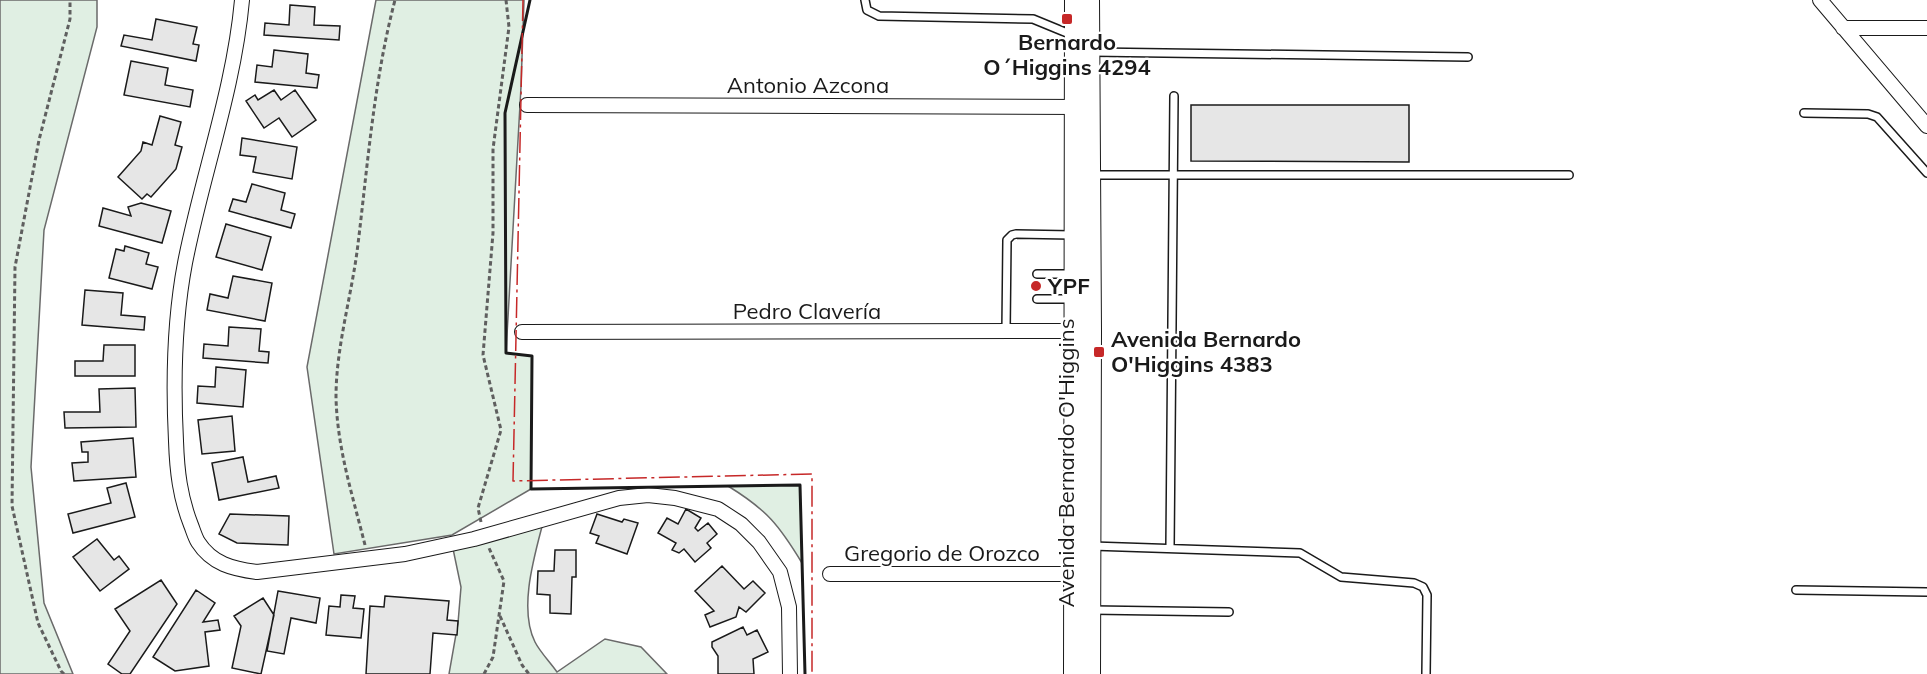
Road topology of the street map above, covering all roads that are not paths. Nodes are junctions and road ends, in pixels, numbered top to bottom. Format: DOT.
graph roads {
  1 [pos="242,0"];
  2 [pos="865,0"];
  3 [pos="1075,0"];
  4 [pos="1089,0"];
  5 [pos="1820,0"];
  6 [pos="1843,28"];
  7 [pos="1927,28"];
  8 [pos="1080,47"];
  9 [pos="1468,57"];
  10 [pos="1174,96"];
  11 [pos="527,105"];
  12 [pos="1082,107"];
  13 [pos="1804,113"];
  14 [pos="1927,126"];
  15 [pos="1927,173"];
  16 [pos="1082,175"];
  17 [pos="1172,175"];
  18 [pos="1569,175"];
  19 [pos="1075,235"];
  20 [pos="1006,274"];
  21 [pos="1014,274"];
  22 [pos="1037,274"];
  23 [pos="1075,274"];
  24 [pos="1006,299"];
  25 [pos="1015,299"];
  26 [pos="1037,299"];
  27 [pos="1075,299"];
  28 [pos="1006,331"];
  29 [pos="1083,331"];
  30 [pos="522,332"];
  31 [pos="1090,546"];
  32 [pos="1170,548"];
  33 [pos="830,574"];
  34 [pos="1082,574"];
  35 [pos="1796,590"];
  36 [pos="1927,592"];
  37 [pos="1090,610"];
  38 [pos="1229,612"];
  39 [pos="790,674"];
  40 [pos="1074,674"];
  41 [pos="1089,674"];
  42 [pos="1426,674"];
  1 -- 39 [label="street"];
  2 -- 8 [label="lane"];
  3 -- 8 [label="main road, Avenida Bernardo O'Higgins"];
  4 -- 8 [label="main road, Avenida Bernardo O'Higgins"];
  5 -- 6 [label="street"];
  6 -- 7 [label="street"];
  6 -- 14 [label="street"];
  8 -- 9 [label="lane"];
  8 -- 12 [label="main road, Avenida Bernardo O'Higgins"];
  10 -- 17 [label="lane"];
  11 -- 12 [label="street, Antonio Azcona"];
  12 -- 16 [label="main road, Avenida Bernardo O'Higgins"];
  13 -- 15 [label="lane"];
  16 -- 17 [label="lane"];
  16 -- 19 [label="main road, Avenida Bernardo O'Higgins"];
  16 -- 29 [label="main road, Avenida Bernardo O'Higgins"];
  17 -- 18 [label="lane"];
  17 -- 32 [label="lane"];
  19 -- 20 [label="lane"];
  19 -- 23 [label="main road, Avenida Bernardo O'Higgins"];
  20 -- 21 [label="lane"];
  20 -- 24 [label="lane"];
  22 -- 23 [label="lane"];
  23 -- 27 [label="main road, Avenida Bernardo O'Higgins"];
  24 -- 25 [label="lane"];
  24 -- 28 [label="lane"];
  26 -- 27 [label="lane"];
  27 -- 29 [label="main road, Avenida Bernardo O'Higgins"];
  28 -- 29 [label="street, Pedro Clavería"];
  28 -- 30 [label="street, Pedro Clavería"];
  29 -- 31 [label="main road, Avenida Bernardo O'Higgins"];
  29 -- 34 [label="main road, Avenida Bernardo O'Higgins"];
  31 -- 32 [label="lane"];
  31 -- 34 [label="main road, Avenida Bernardo O'Higgins"];
  32 -- 42 [label="lane"];
  33 -- 34 [label="street, Gregorio de Orozco"];
  34 -- 37 [label="main road, Avenida Bernardo O'Higgins"];
  34 -- 40 [label="main road, Avenida Bernardo O'Higgins"];
  35 -- 36 [label="lane"];
  37 -- 38 [label="lane"];
  37 -- 41 [label="main road, Avenida Bernardo O'Higgins"];
}
